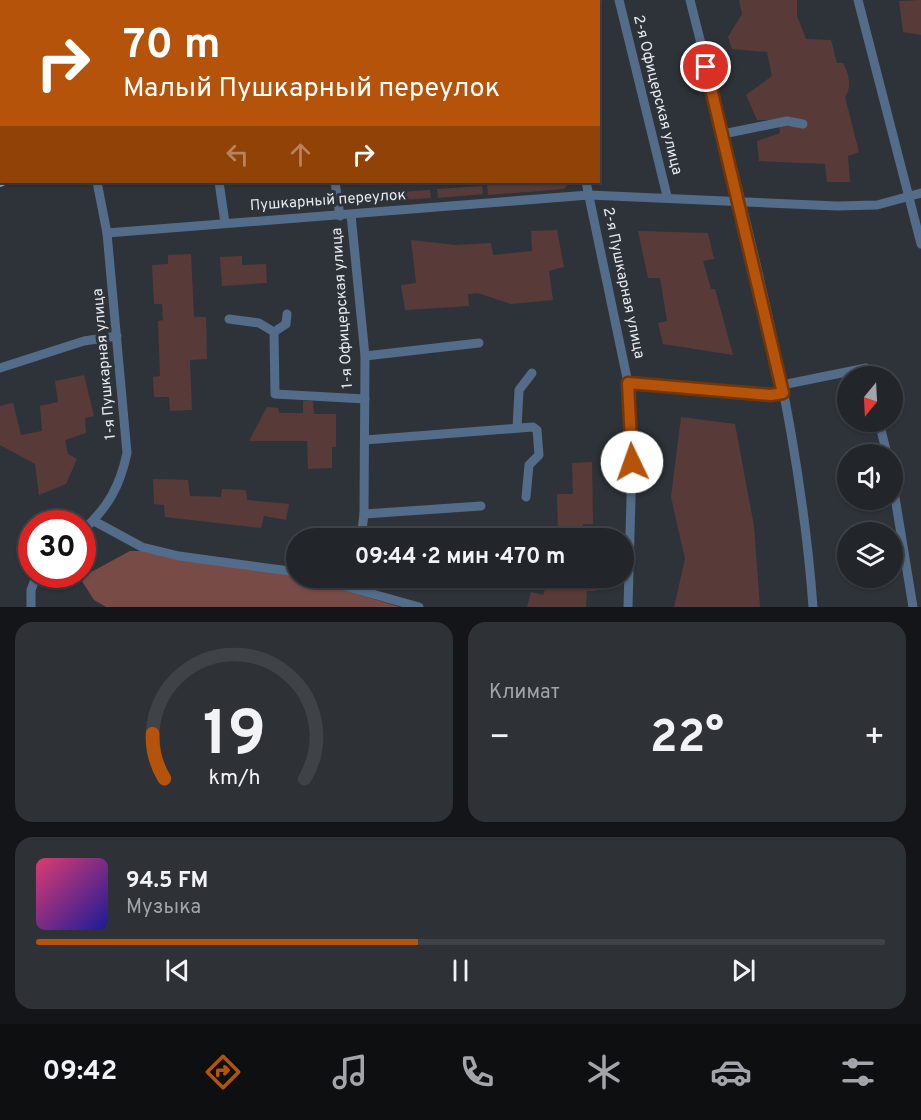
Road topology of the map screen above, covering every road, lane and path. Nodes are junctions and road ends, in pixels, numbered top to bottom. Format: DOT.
graph roads {
  1 [pos="619,0"];
  2 [pos="690,0"];
  3 [pos="858,0"];
  4 [pos="803,124"];
  5 [pos="723,134"];
  6 [pos="97,183"];
  7 [pos="219,183"];
  8 [pos="335,183"];
  9 [pos="586,183"];
  10 [pos="921,193"];
  11 [pos="590,195"];
  12 [pos="667,196"];
  13 [pos="908,197"];
  14 [pos="740,201"];
  15 [pos="351,215"];
  16 [pos="339,216"];
  17 [pos="225,223"];
  18 [pos="107,232"];
  19 [pos="921,244"];
  20 [pos="286,315"];
  21 [pos="229,319"];
  22 [pos="274,332"];
  23 [pos="117,336"];
  24 [pos="479,343"];
  25 [pos="365,356"];
  26 [pos="0,368"];
  27 [pos="532,373"];
  28 [pos="837,378"];
  29 [pos="628,383"];
  30 [pos="782,389"];
  31 [pos="365,399"];
  32 [pos="517,428"];
  33 [pos="365,440"];
  34 [pos="526,497"];
  35 [pos="481,506"];
  36 [pos="897,510"];
  37 [pos="364,514"];
  38 [pos="96,519"];
  39 [pos="96,522"];
  40 [pos="362,528"];
  41 [pos="286,571"];
  42 [pos="32,588"];
  43 [pos="367,588"];
  44 [pos="31,607"];
  45 [pos="419,607"];
  46 [pos="628,607"];
  47 [pos="813,607"];
  48 [pos="913,607"];
  1 -- 12 [label="street, 2-я Офицерская улица"];
  2 -- 5 [label="street"];
  3 -- 13 [label="street"];
  4 -- 5 [label="street"];
  5 -- 14 [label="street"];
  6 -- 18 [label="street, 1-я Пушкарная улица"];
  7 -- 17 [label="street"];
  8 -- 16 [label="street, 1-я Офицерская улица"];
  9 -- 11 [label="street, 2-я Пушкарная улица"];
  10 -- 13 [label="street, Пушкарный переулок"];
  11 -- 12 [label="street, Пушкарный переулок"];
  11 -- 15 [label="street, Пушкарный переулок"];
  11 -- 29 [label="street, 2-я Пушкарная улица"];
  12 -- 14 [label="street, Пушкарный переулок"];
  13 -- 14 [label="street, Пушкарный переулок"];
  13 -- 19 [label="street"];
  14 -- 30 [label="street"];
  15 -- 16 [label="street, Пушкарный переулок"];
  15 -- 25 [label="street, 1-я Офицерская улица"];
  16 -- 17 [label="street, Пушкарный переулок"];
  17 -- 18 [label="street, Пушкарный переулок"];
  18 -- 23 [label="street, 1-я Пушкарная улица"];
  20 -- 22 [label="street"];
  21 -- 22 [label="street"];
  22 -- 31 [label="street, 1-я Офицерская улица"];
  23 -- 26 [label="street"];
  23 -- 38 [label="street, 1-я Пушкарная улица"];
  24 -- 25 [label="street"];
  25 -- 31 [label="street, 1-я Офицерская улица"];
  27 -- 32 [label="street"];
  28 -- 30 [label="street"];
  29 -- 30 [label="street"];
  29 -- 46 [label="street, 2-я Пушкарная улица"];
  30 -- 47 [label="street"];
  31 -- 33 [label="street, 1-я Офицерская улица"];
  32 -- 33 [label="street"];
  32 -- 34 [label="street"];
  33 -- 37 [label="street, 1-я Офицерская улица"];
  35 -- 37 [label="street"];
  36 -- 48 [label="street"];
  37 -- 40 [label="street, 1-я Офицерская улица"];
  39 -- 41 [label="street"];
  42 -- 44 [label="street"];
  43 -- 45 [label="street"];
}
